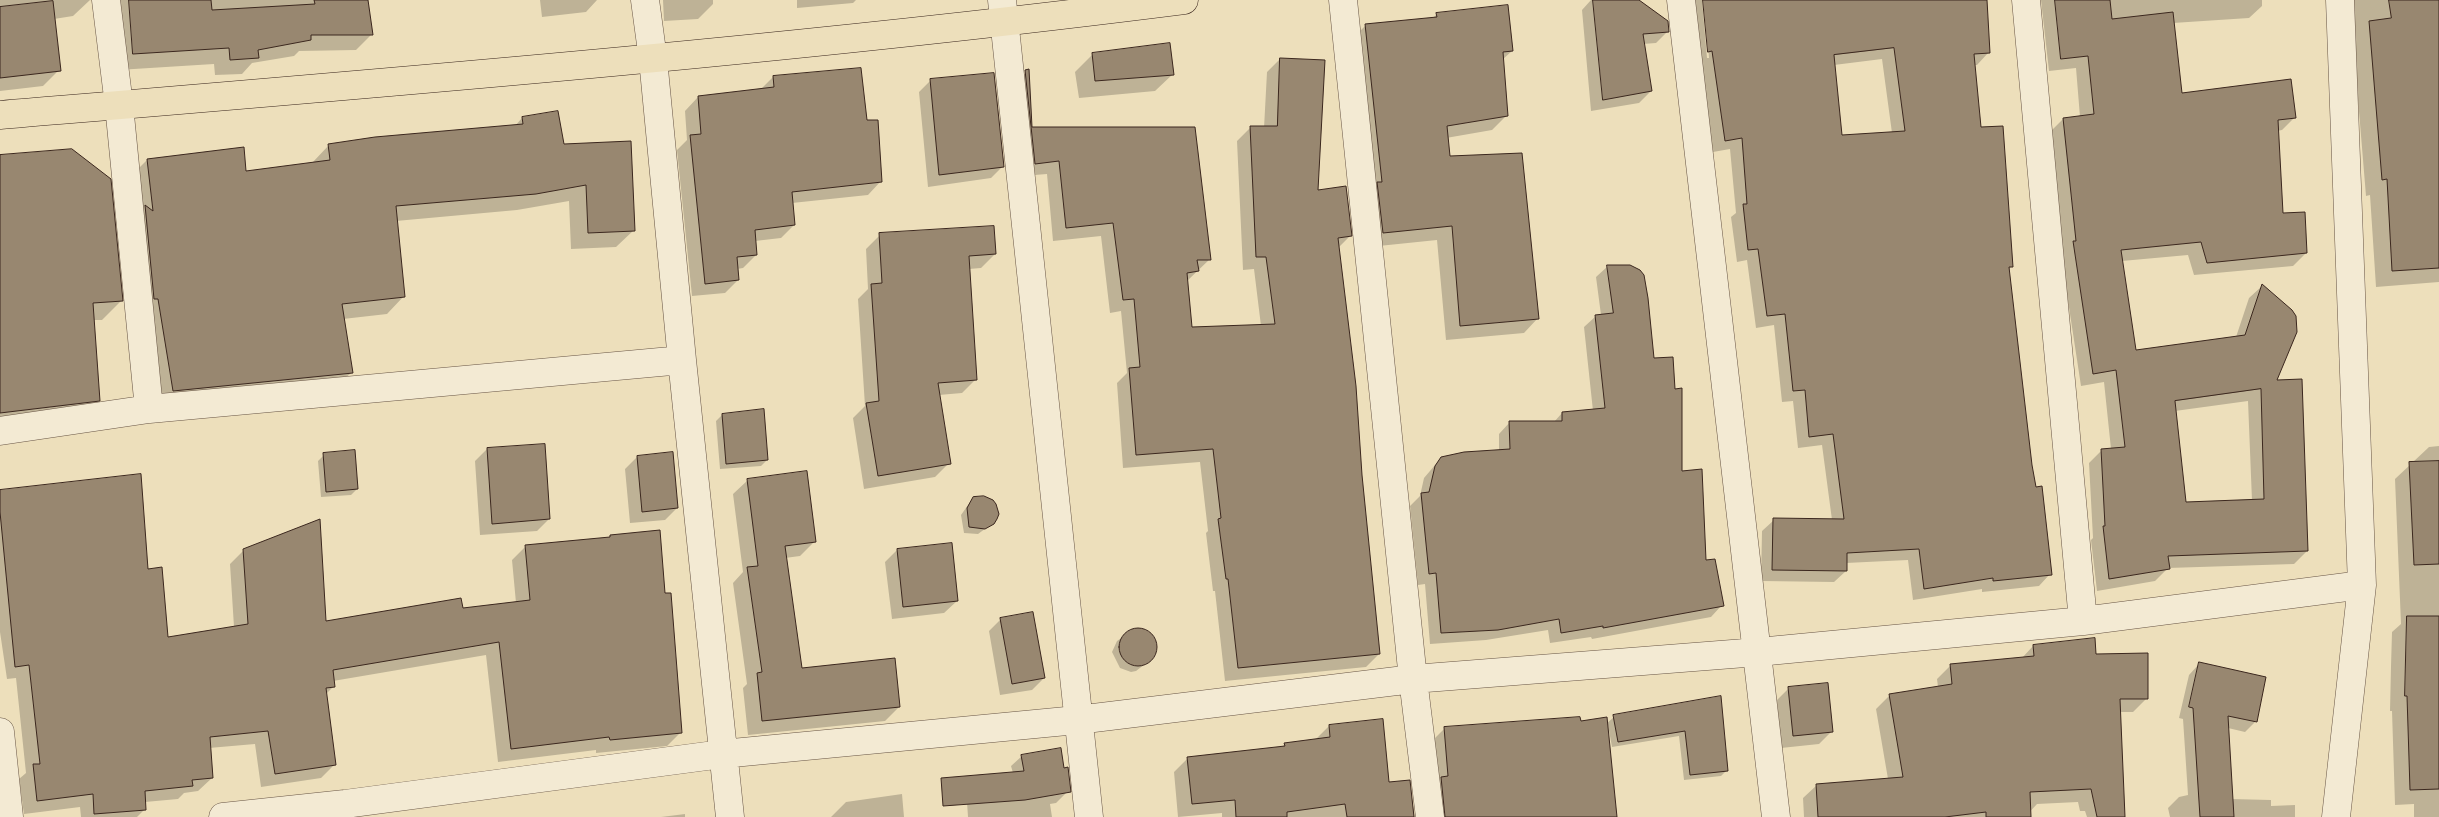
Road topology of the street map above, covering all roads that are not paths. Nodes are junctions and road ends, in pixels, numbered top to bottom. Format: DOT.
graph roads {
  1 [pos="106,0"];
  2 [pos="645,0"];
  3 [pos="1184,0"];
  4 [pos="1343,0"];
  5 [pos="1682,0"];
  6 [pos="2026,0"];
  7 [pos="2340,0"];
  8 [pos="1004,11"];
  9 [pos="653,59"];
  10 [pos="119,106"];
  11 [pos="0,116"];
  12 [pos="682,360"];
  13 [pos="149,410"];
  14 [pos="0,431"];
  15 [pos="2362,585"];
  16 [pos="2083,621"];
  17 [pos="1758,652"];
  18 [pos="1413,679"];
  19 [pos="1077,720"];
  20 [pos="0,732"];
  21 [pos="722,754"];
  22 [pos="346,811"];
  23 [pos="9,817"];
  24 [pos="223,817"];
  25 [pos="730,817"];
  26 [pos="1089,817"];
  27 [pos="1430,817"];
  28 [pos="1776,817"];
  29 [pos="2336,817"];
  1 -- 10 [label="street"];
  2 -- 9 [label="street"];
  3 -- 8 [label="highway"];
  4 -- 18 [label="street"];
  5 -- 17 [label="street"];
  6 -- 16 [label="street"];
  7 -- 15 [label="street"];
  8 -- 9 [label="highway"];
  8 -- 19 [label="street"];
  9 -- 10 [label="highway"];
  9 -- 12 [label="street"];
  10 -- 11 [label="highway"];
  10 -- 13 [label="street"];
  12 -- 13 [label="street"];
  12 -- 21 [label="street"];
  13 -- 14 [label="street"];
  15 -- 16 [label="street"];
  15 -- 29 [label="street"];
  16 -- 17 [label="street"];
  17 -- 18 [label="street"];
  17 -- 28 [label="street"];
  18 -- 19 [label="street"];
  18 -- 27 [label="street"];
  19 -- 21 [label="street"];
  19 -- 26 [label="street"];
  20 -- 23 [label="street"];
  21 -- 22 [label="street"];
  21 -- 25 [label="street"];
  22 -- 24 [label="street"];
}
